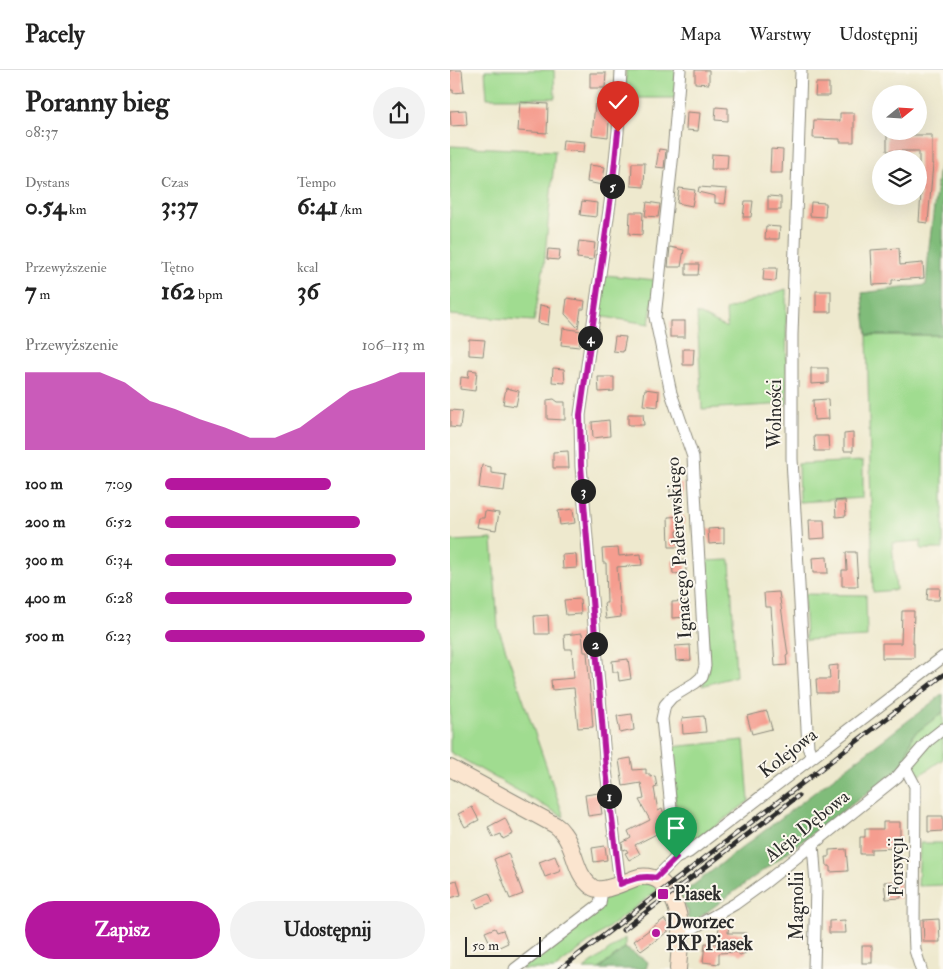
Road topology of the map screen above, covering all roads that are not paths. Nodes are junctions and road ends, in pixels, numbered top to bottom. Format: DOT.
graph roads {
  1 [pos="621,70"];
  2 [pos="680,70"];
  3 [pos="800,70"];
  4 [pos="943,657"];
  5 [pos="943,729"];
  6 [pos="812,757"];
  7 [pos="905,767"];
  8 [pos="450,768"];
  9 [pos="814,844"];
  10 [pos="676,858"];
  11 [pos="656,878"];
  12 [pos="620,884"];
  13 [pos="602,890"];
  14 [pos="680,934"];
  15 [pos="515,969"];
  16 [pos="678,969"];
  17 [pos="814,969"];
  18 [pos="921,969"];
  1 -- 12 [label="street"];
  2 -- 10 [label="street, Ignacego Paderewskiego"];
  3 -- 6 [label="street, Wolności"];
  4 -- 6 [label="street, Kolejowa"];
  5 -- 7 [label="street, Aleja Dębowa"];
  6 -- 10 [label="street, Kolejowa"];
  7 -- 9 [label="street, Aleja Dębowa"];
  7 -- 18 [label="street, Forsycji"];
  8 -- 13 [label="street"];
  9 -- 14 [label="street, Aleja Dębowa"];
  9 -- 17 [label="street, Magnolii"];
  10 -- 11 [label="street, Kolejowa"];
  11 -- 12 [label="street"];
  11 -- 14 [label="street"];
  12 -- 13 [label="street"];
  13 -- 15 [label="street"];
  14 -- 16 [label="street"];
}
